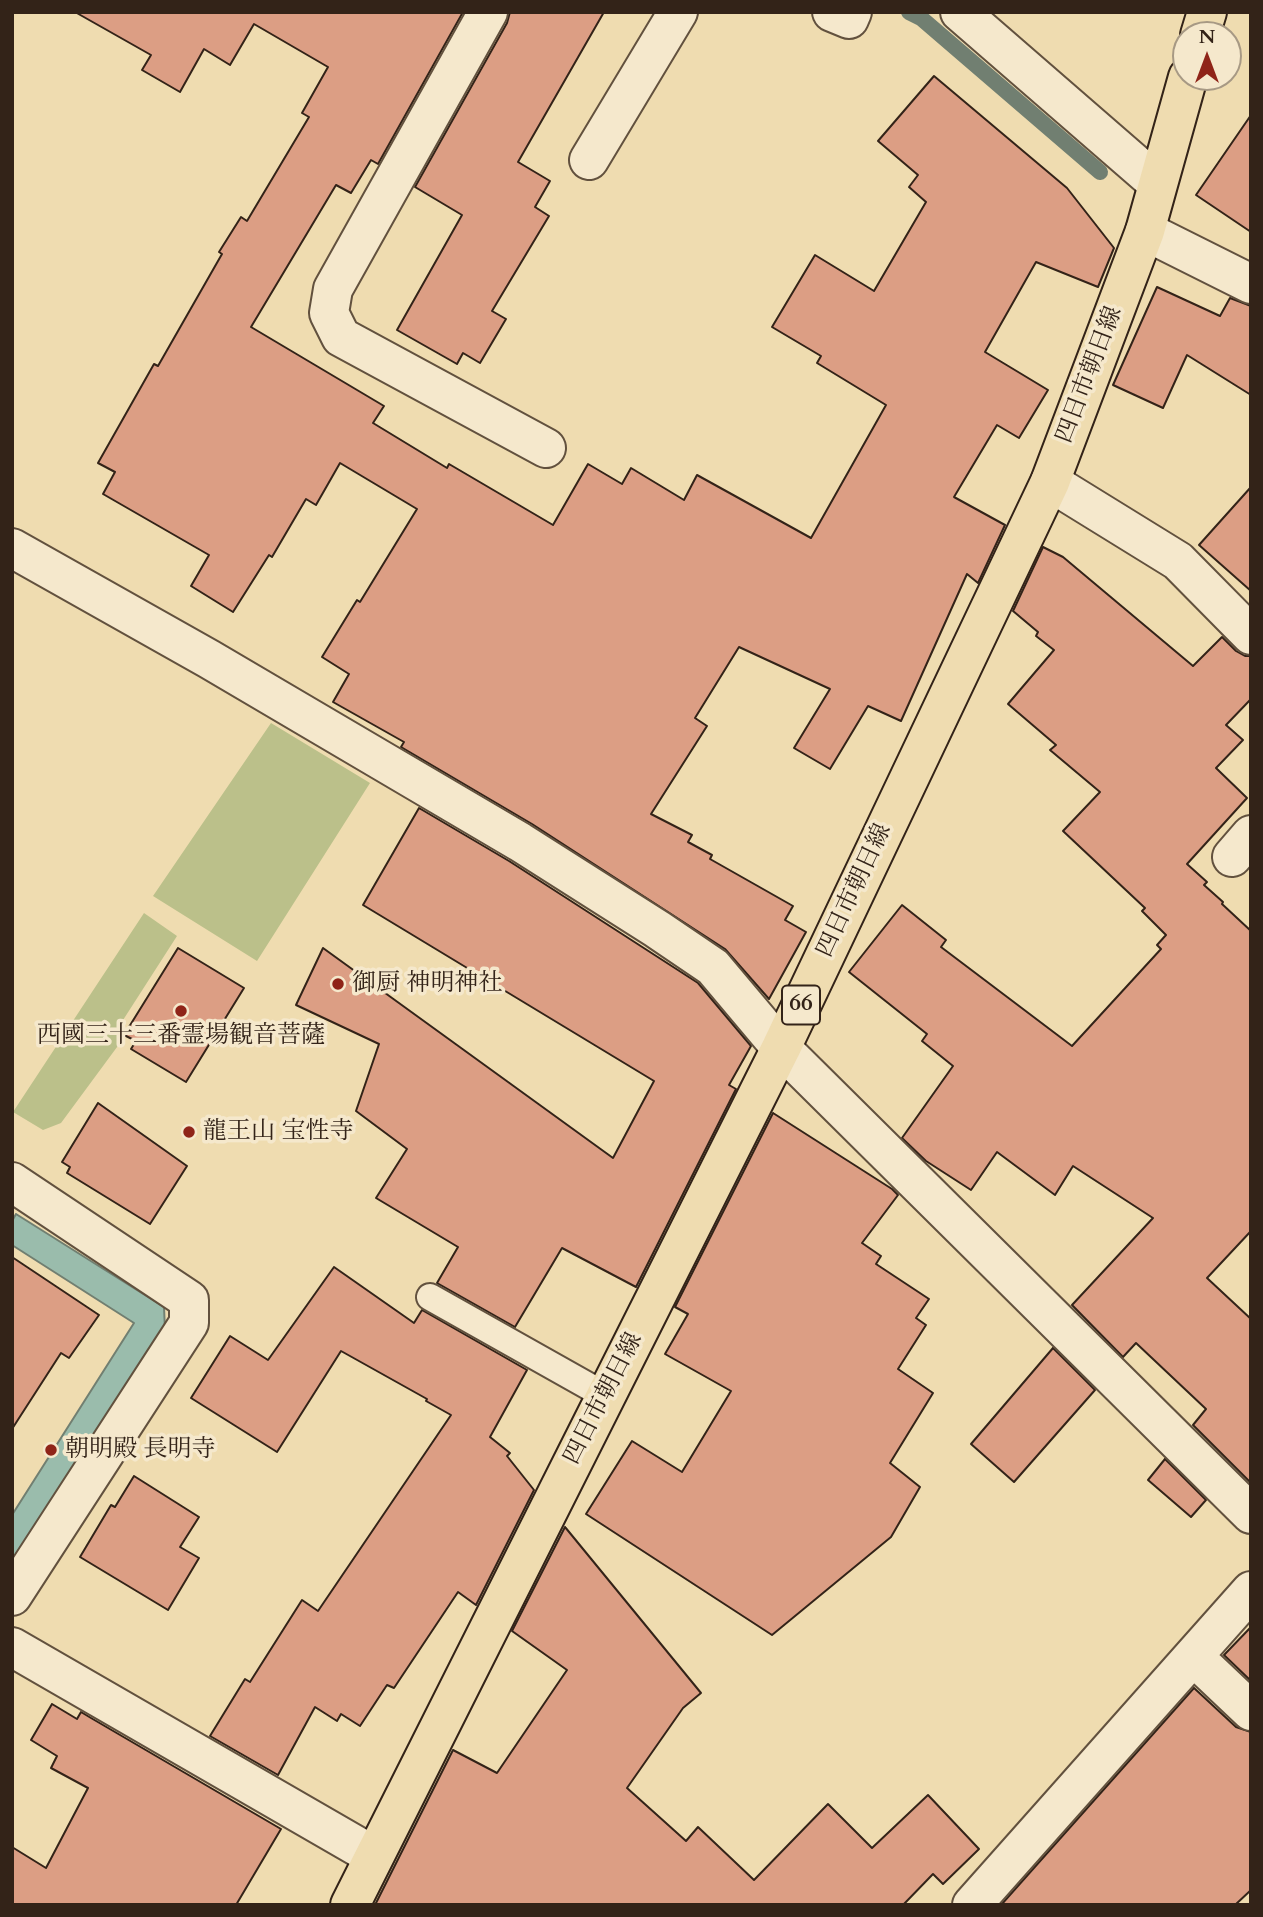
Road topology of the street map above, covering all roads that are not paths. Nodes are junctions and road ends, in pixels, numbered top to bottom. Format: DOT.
graph roads {
  1 [pos="488,12"];
  2 [pos="678,12"];
  3 [pos="832,12"];
  4 [pos="852,12"];
  5 [pos="960,12"];
  6 [pos="1184,91"];
  7 [pos="589,160"];
  8 [pos="1157,183"];
  9 [pos="1145,232"];
  10 [pos="1251,284"];
  11 [pos="547,448"];
  12 [pos="1050,482"];
  13 [pos="12,548"];
  14 [pos="1251,635"];
  15 [pos="781,1048"];
  16 [pos="12,1182"];
  17 [pos="430,1297"];
  18 [pos="606,1396"];
  19 [pos="1251,1514"];
  20 [pos="1251,1591"];
  21 [pos="12,1596"];
  22 [pos="12,1647"];
  23 [pos="1194,1657"];
  24 [pos="1251,1711"];
  25 [pos="374,1856"];
  26 [pos="350,1905"];
  27 [pos="972,1905"];
  1 -- 11 [label="street"];
  2 -- 7 [label="street"];
  3 -- 4 [label="street"];
  5 -- 8 [label="street"];
  6 -- 8 [label="main road, 四日市朝日線 / 66"];
  8 -- 9 [label="main road, 四日市朝日線 / 66"];
  9 -- 10 [label="street"];
  9 -- 12 [label="main road, 四日市朝日線 / 66"];
  12 -- 14 [label="street"];
  12 -- 15 [label="main road, 四日市朝日線 / 66"];
  13 -- 15 [label="street"];
  15 -- 18 [label="main road, 四日市朝日線 / 66"];
  15 -- 19 [label="street"];
  16 -- 21 [label="street"];
  17 -- 18 [label="lane"];
  18 -- 25 [label="main road, 四日市朝日線 / 66"];
  20 -- 23 [label="street"];
  22 -- 25 [label="street"];
  23 -- 24 [label="street"];
  23 -- 27 [label="street"];
  25 -- 26 [label="main road, 四日市朝日線 / 66"];
}
